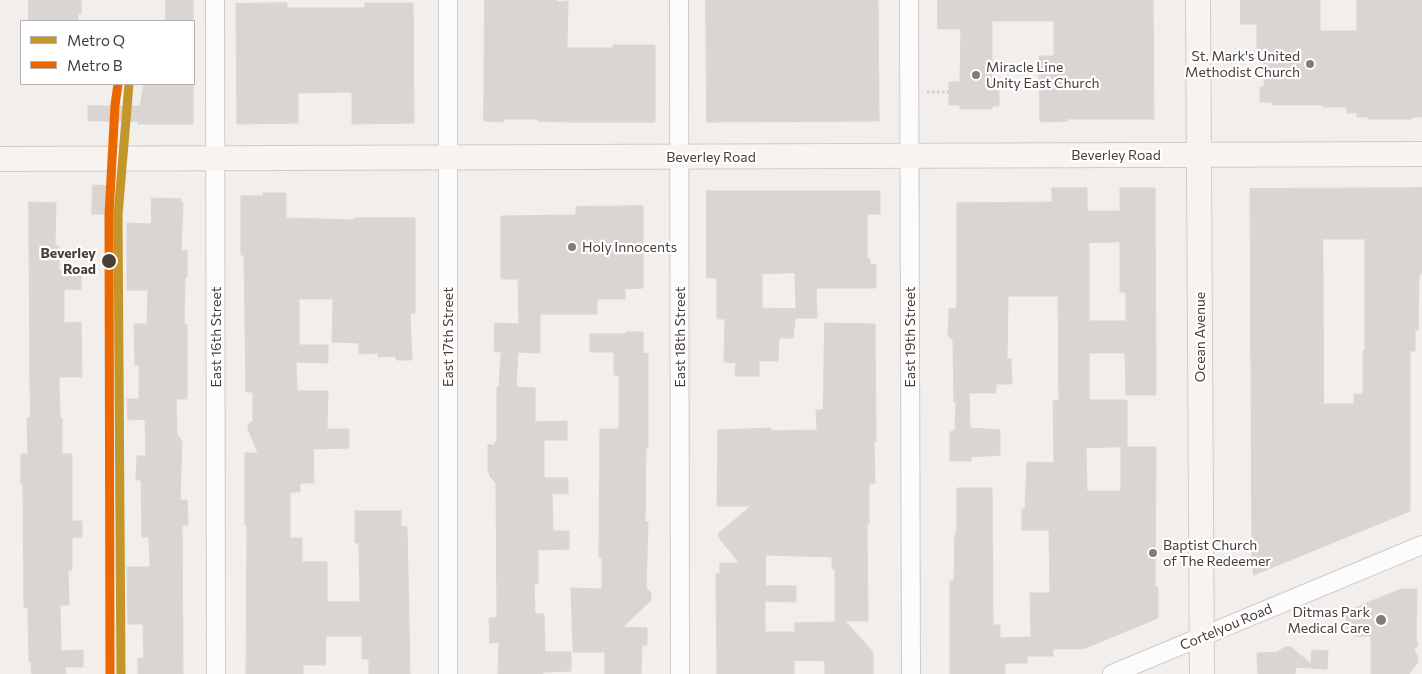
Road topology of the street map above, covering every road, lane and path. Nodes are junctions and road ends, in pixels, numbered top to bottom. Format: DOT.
graph roads {
  1 [pos="215,0"];
  2 [pos="448,0"];
  3 [pos="679,0"];
  4 [pos="909,0"];
  5 [pos="1198,0"];
  6 [pos="927,92"];
  7 [pos="949,92"];
  8 [pos="1198,154"];
  9 [pos="1422,154"];
  10 [pos="909,156"];
  11 [pos="679,157"];
  12 [pos="448,158"];
  13 [pos="0,159"];
  14 [pos="215,159"];
  15 [pos="1422,545"];
  16 [pos="1202,637"];
  17 [pos="216,674"];
  18 [pos="448,674"];
  19 [pos="680,674"];
  20 [pos="911,674"];
  21 [pos="1112,674"];
  22 [pos="1202,674"];
  1 -- 14 [label="street, East 16th Street"];
  2 -- 12 [label="street, East 17th Street"];
  3 -- 11 [label="street, East 18th Street"];
  4 -- 10 [label="street, East 19th Street"];
  5 -- 8 [label="street, Ocean Avenue"];
  6 -- 7 [label="path"];
  8 -- 9 [label="street, Beverley Road"];
  8 -- 10 [label="street, Beverley Road"];
  8 -- 16 [label="street, Ocean Avenue"];
  10 -- 11 [label="street, Beverley Road"];
  10 -- 20 [label="street, East 19th Street"];
  11 -- 12 [label="street, Beverley Road"];
  11 -- 19 [label="street, East 18th Street"];
  12 -- 14 [label="street, Beverley Road"];
  12 -- 18 [label="street, East 17th Street"];
  13 -- 14 [label="street, Beverley Road"];
  14 -- 17 [label="street, East 16th Street"];
  15 -- 16 [label="street, Cortelyou Road"];
  16 -- 21 [label="street, Cortelyou Road"];
  16 -- 22 [label="street, Ocean Avenue"];
}
